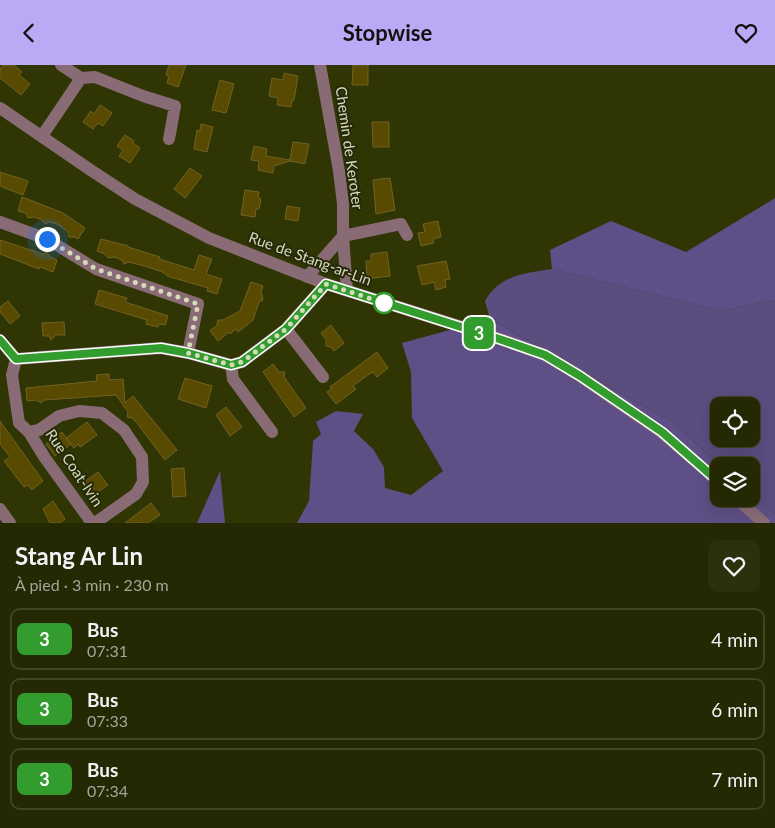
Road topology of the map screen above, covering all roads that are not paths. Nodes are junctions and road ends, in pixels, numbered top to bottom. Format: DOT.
graph roads {
  1 [pos="61,65"];
  2 [pos="320,65"];
  3 [pos="82,78"];
  4 [pos="0,107"];
  5 [pos="42,136"];
  6 [pos="169,139"];
  7 [pos="0,222"];
  8 [pos="407,235"];
  9 [pos="343,236"];
  10 [pos="307,277"];
  11 [pos="326,284"];
  12 [pos="347,291"];
  13 [pos="286,329"];
  14 [pos="0,340"];
  15 [pos="188,353"];
  16 [pos="16,359"];
  17 [pos="231,365"];
  18 [pos="323,377"];
  19 [pos="29,432"];
  20 [pos="272,432"];
  21 [pos="710,474"];
  22 [pos="746,507"];
  23 [pos="0,509"];
  24 [pos="10,523"];
  25 [pos="93,523"];
  26 [pos="764,523"];
  1 -- 3 [label="street"];
  2 -- 9 [label="street, Chemin de Keroter"];
  3 -- 5 [label="street"];
  3 -- 6 [label="street"];
  4 -- 5 [label="street, Rue de Stang-ar-Lin"];
  5 -- 10 [label="street, Rue de Stang-ar-Lin"];
  7 -- 15 [label="street"];
  8 -- 9 [label="street"];
  9 -- 10 [label="street"];
  9 -- 12 [label="street, Chemin de Keroter"];
  10 -- 11 [label="street, Rue de Stang-ar-Lin"];
  11 -- 12 [label="street, Rue de Stang-ar-Lin"];
  11 -- 13 [label="street"];
  12 -- 21 [label="street, Rue de Stang-ar-Lin"];
  13 -- 17 [label="street"];
  13 -- 18 [label="street"];
  14 -- 16 [label="street"];
  15 -- 16 [label="street"];
  15 -- 17 [label="street"];
  16 -- 19 [label="street, Rue Coat-Ivin"];
  17 -- 20 [label="street"];
  19 -- 25 [label="street, Rue Coat-Ivin"];
  19 -- 25 [label="street, Rue Coat-Ivin"];
  22 -- 26 [label="street"];
  23 -- 24 [label="street"];
}
